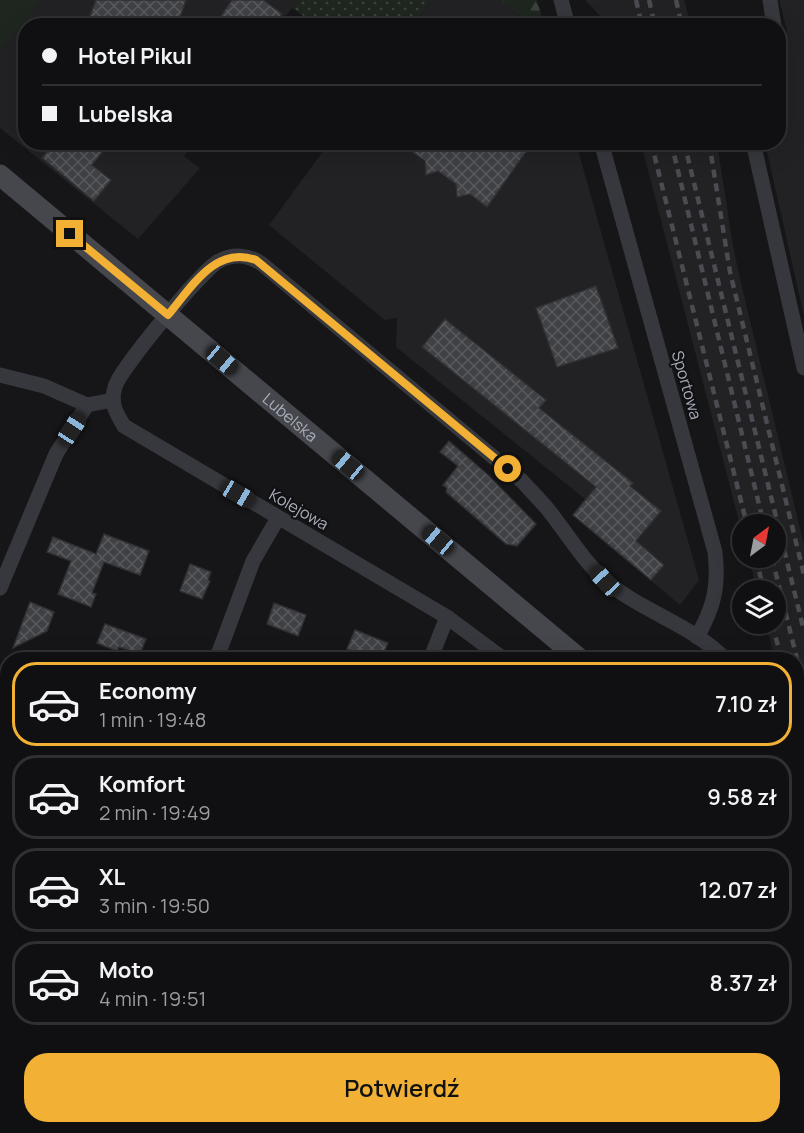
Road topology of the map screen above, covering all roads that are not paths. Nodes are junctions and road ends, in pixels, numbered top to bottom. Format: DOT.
graph roads {
  1 [pos="561,0"];
  2 [pos="770,0"];
  3 [pos="566,18"];
  4 [pos="773,18"];
  5 [pos="602,150"];
  6 [pos="755,150"];
  7 [pos="0,175"];
  8 [pos="168,315"];
  9 [pos="804,368"];
  10 [pos="0,375"];
  11 [pos="112,400"];
  12 [pos="87,405"];
  13 [pos="278,518"];
  14 [pos="0,588"];
  15 [pos="447,617"];
  16 [pos="697,637"];
  17 [pos="219,652"];
  18 [pos="433,652"];
  19 [pos="494,652"];
  20 [pos="571,652"];
  21 [pos="718,652"];
  1 -- 3 [label="street"];
  2 -- 4 [label="street"];
  5 -- 16 [label="street, Sportowa"];
  6 -- 9 [label="street"];
  7 -- 8 [label="main road, Lubelska"];
  8 -- 11 [label="street"];
  8 -- 16 [label="street"];
  8 -- 20 [label="main road, Lubelska"];
  10 -- 12 [label="street"];
  11 -- 12 [label="street"];
  11 -- 13 [label="street, Kolejowa"];
  12 -- 14 [label="street"];
  13 -- 15 [label="street, Kolejowa"];
  13 -- 17 [label="street"];
  15 -- 18 [label="street"];
  15 -- 19 [label="street, Kolejowa"];
  16 -- 21 [label="street"];
}
